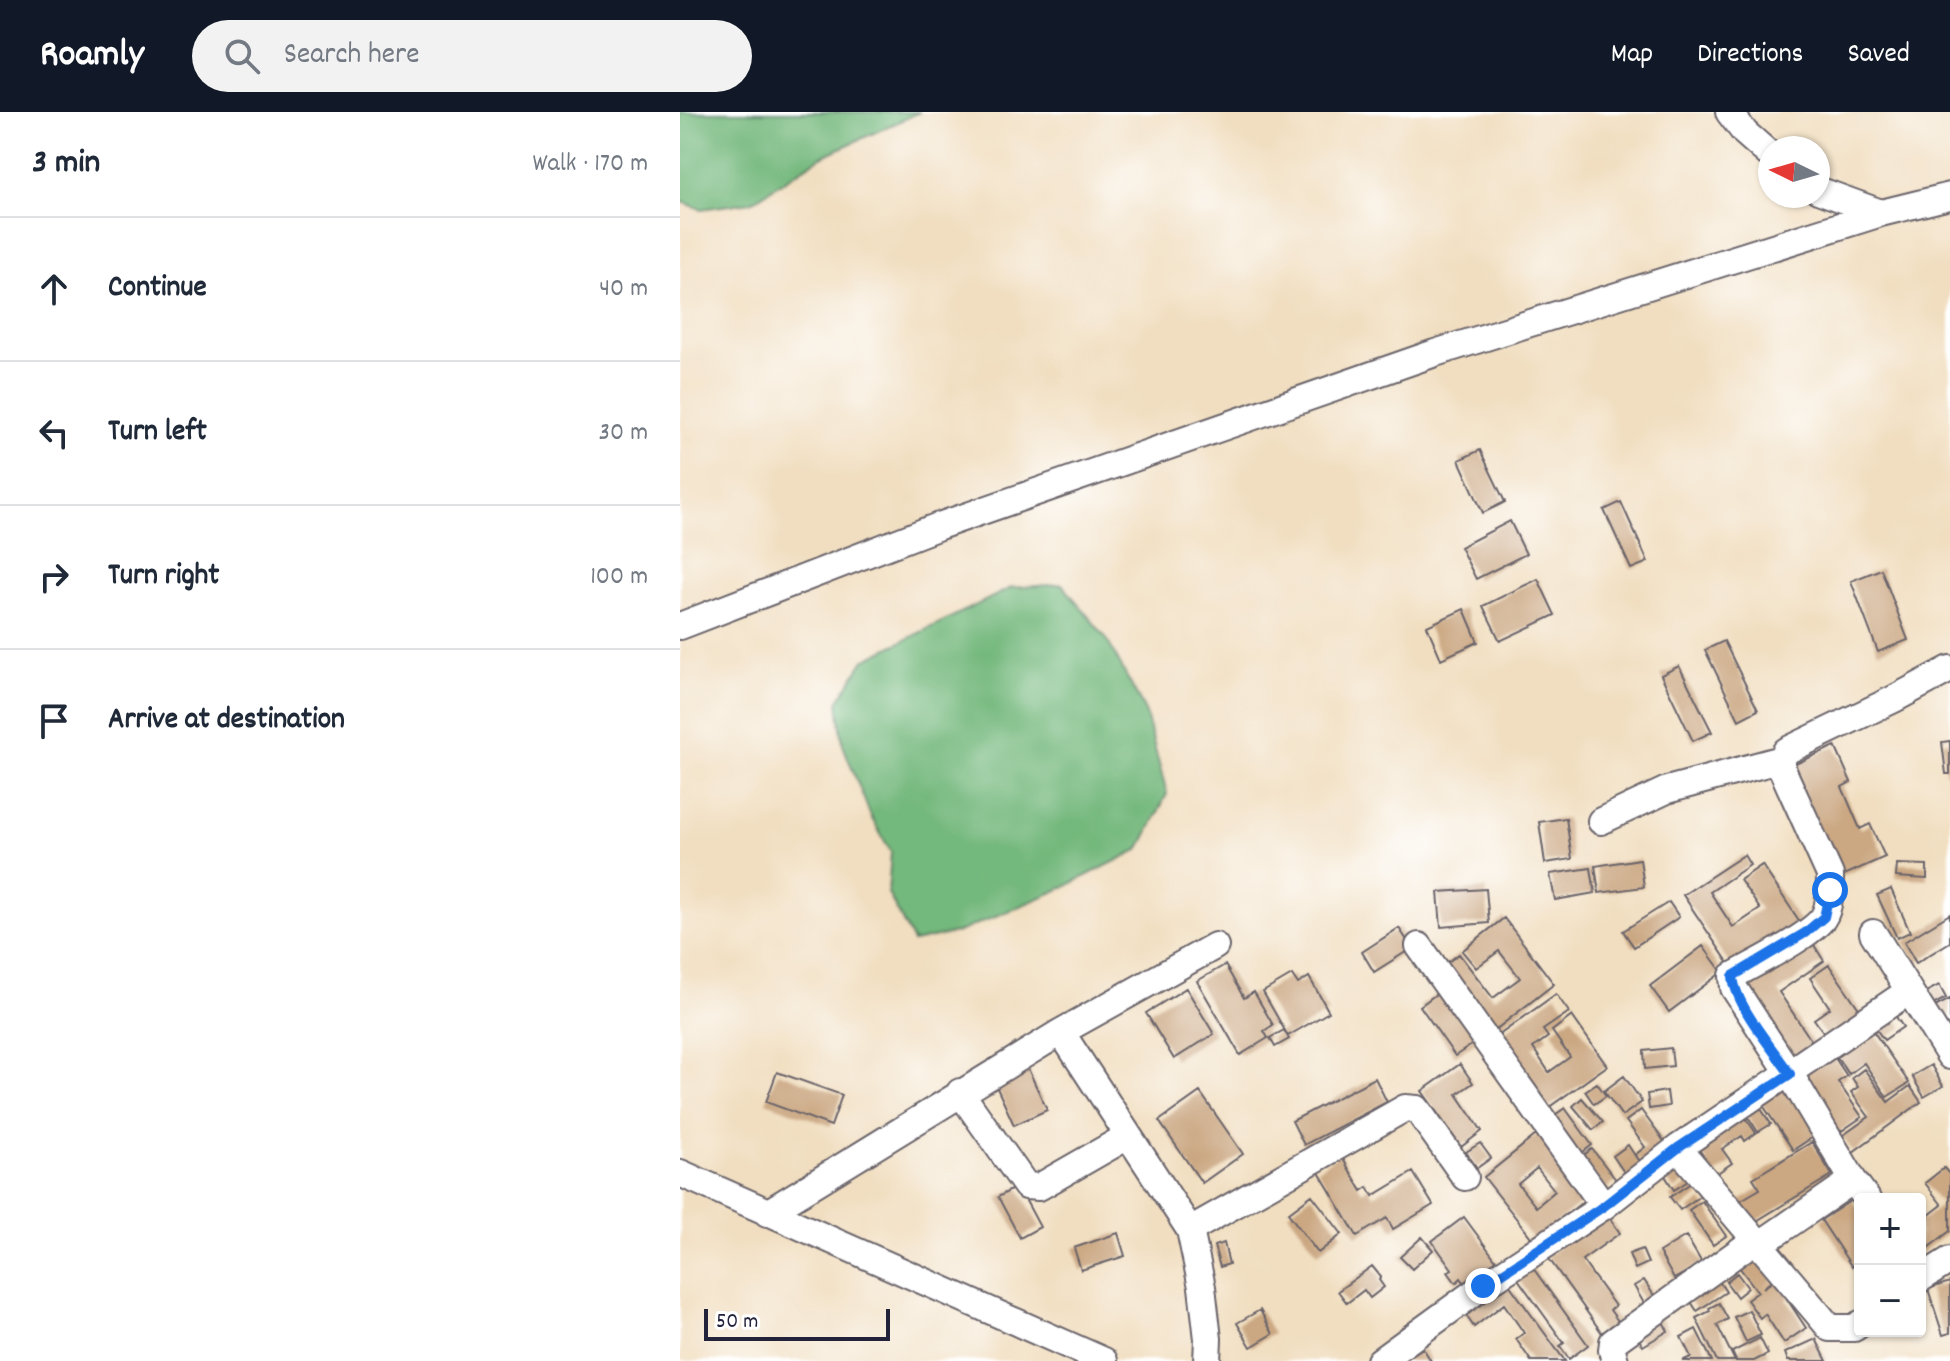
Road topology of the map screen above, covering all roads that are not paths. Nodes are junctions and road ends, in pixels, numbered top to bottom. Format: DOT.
graph roads {
  1 [pos="1729,112"];
  2 [pos="1758,144"];
  3 [pos="1830,194"];
  4 [pos="1950,196"];
  5 [pos="1881,213"];
  6 [pos="680,626"];
  7 [pos="1950,669"];
  8 [pos="1782,759"];
  9 [pos="1601,821"];
  10 [pos="1873,933"];
  11 [pos="1215,946"];
  12 [pos="1419,946"];
  13 [pos="1909,991"];
  14 [pos="1061,1032"];
  15 [pos="1950,1056"];
  16 [pos="1790,1074"];
  17 [pos="960,1092"];
  18 [pos="1128,1136"];
  19 [pos="1678,1148"];
  20 [pos="680,1173"];
  21 [pos="1465,1177"];
  22 [pos="1860,1189"];
  23 [pos="1604,1206"];
  24 [pos="767,1213"];
  25 [pos="1190,1230"];
  26 [pos="1757,1242"];
  27 [pos="1950,1260"];
  28 [pos="1926,1272"];
  29 [pos="1854,1328"];
  30 [pos="1104,1361"];
  31 [pos="1207,1361"];
  32 [pos="1380,1361"];
  33 [pos="1615,1361"];
  1 -- 2 [label="street"];
  3 -- 5 [label="street"];
  4 -- 5 [label="street"];
  5 -- 6 [label="street"];
  7 -- 8 [label="street"];
  8 -- 9 [label="street"];
  8 -- 16 [label="street"];
  10 -- 13 [label="street"];
  11 -- 14 [label="street"];
  12 -- 23 [label="street"];
  13 -- 15 [label="street"];
  13 -- 16 [label="street"];
  14 -- 17 [label="street"];
  14 -- 18 [label="street"];
  16 -- 19 [label="street"];
  16 -- 22 [label="street"];
  17 -- 18 [label="street"];
  17 -- 24 [label="street"];
  18 -- 25 [label="street"];
  19 -- 23 [label="street"];
  19 -- 26 [label="street"];
  20 -- 24 [label="street"];
  21 -- 25 [label="street"];
  22 -- 26 [label="street"];
  23 -- 32 [label="street"];
  24 -- 30 [label="street"];
  25 -- 31 [label="street"];
  26 -- 29 [label="street"];
  26 -- 33 [label="street"];
  27 -- 28 [label="street"];
}
